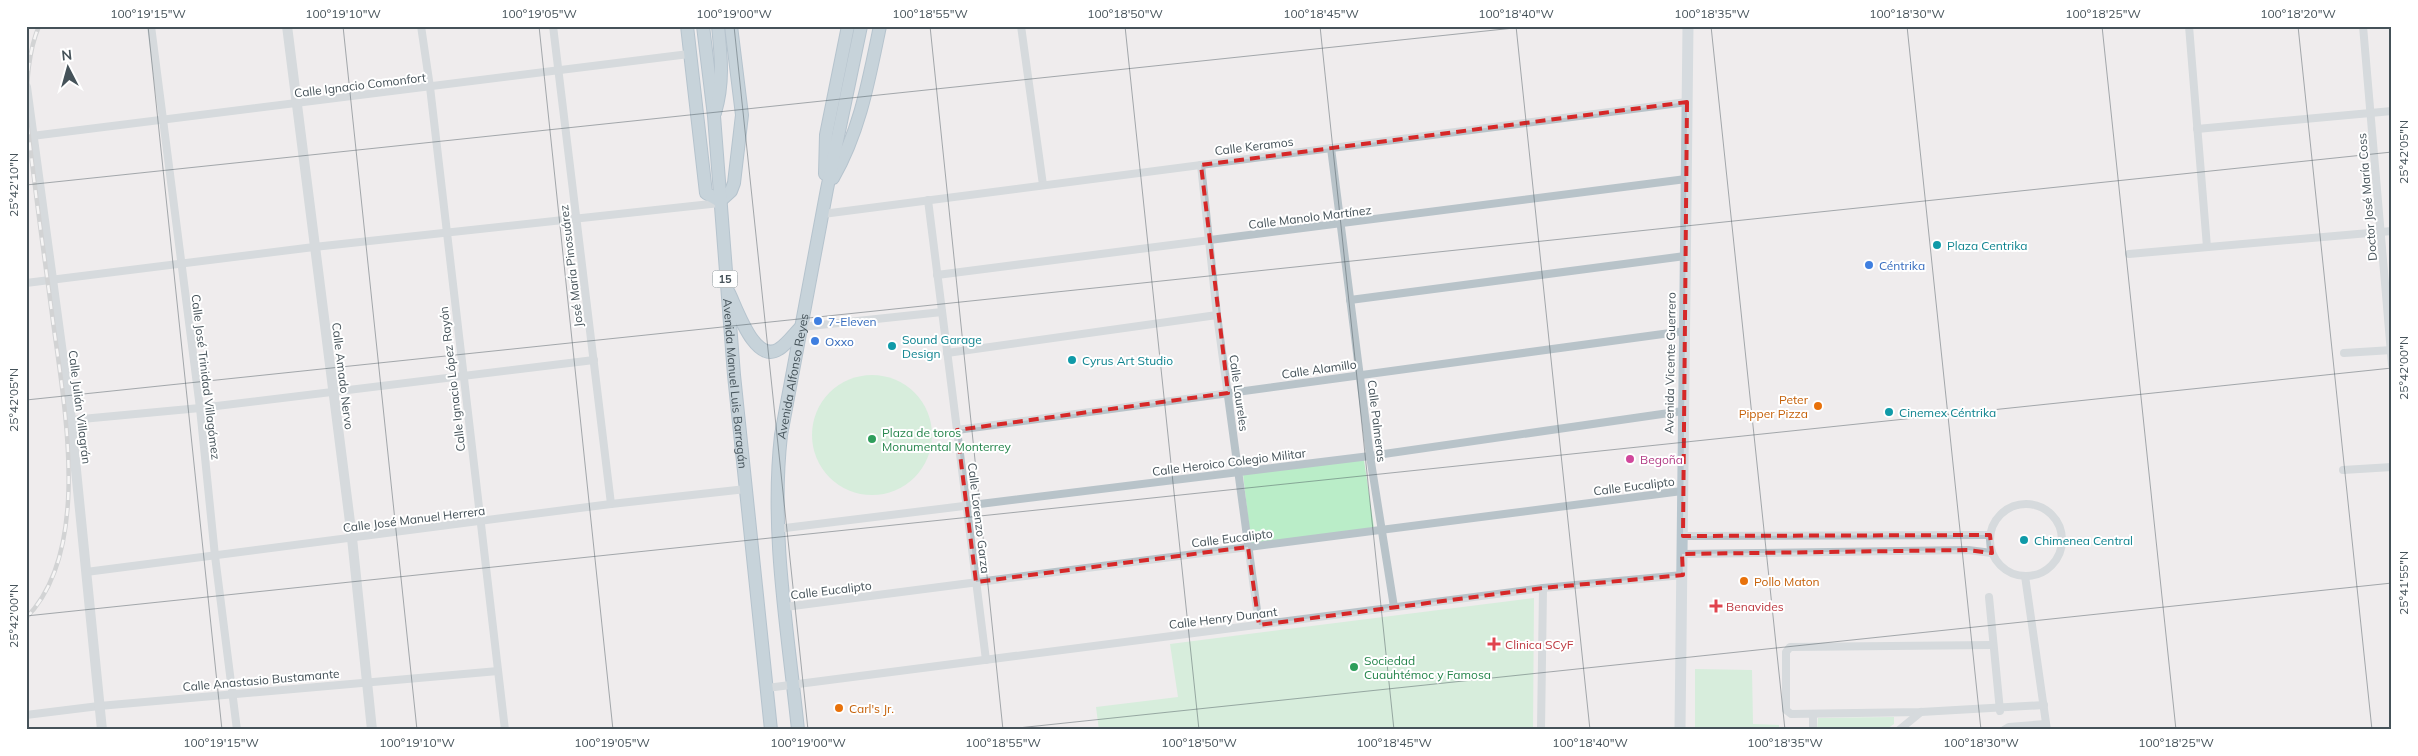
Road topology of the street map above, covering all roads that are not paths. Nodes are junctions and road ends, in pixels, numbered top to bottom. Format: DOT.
graph roads {
  1 [pos="151,26"];
  2 [pos="287,26"];
  3 [pos="421,26"];
  4 [pos="553,26"];
  5 [pos="687,26"];
  6 [pos="703,26"];
  7 [pos="718,26"];
  8 [pos="731,26"];
  9 [pos="848,26"];
  10 [pos="860,26"];
  11 [pos="880,26"];
  12 [pos="1021,26"];
  13 [pos="1688,26"];
  14 [pos="2189,26"];
  15 [pos="2363,26"];
  16 [pos="690,54"];
  17 [pos="559,69"];
  18 [pos="430,87"];
  19 [pos="26,88"];
  20 [pos="1687,102"];
  21 [pos="296,104"];
  22 [pos="2392,111"];
  23 [pos="2371,113"];
  24 [pos="714,116"];
  25 [pos="162,120"];
  26 [pos="2197,128"];
  27 [pos="32,136"];
  28 [pos="1332,148"];
  29 [pos="1201,165"];
  30 [pos="1686,179"];
  31 [pos="1043,185"];
  32 [pos="827,189"];
  33 [pos="928,200"];
  34 [pos="720,202"];
  35 [pos="823,214"];
  36 [pos="577,217"];
  37 [pos="1340,224"];
  38 [pos="446,231"];
  39 [pos="2392,231"];
  40 [pos="2381,232"];
  41 [pos="1209,241"];
  42 [pos="314,247"];
  43 [pos="2207,247"];
  44 [pos="2129,254"];
  45 [pos="1685,256"];
  46 [pos="180,264"];
  47 [pos="937,274"];
  48 [pos="51,280"];
  49 [pos="26,283"];
  50 [pos="726,286"];
  51 [pos="1350,300"];
  52 [pos="942,312"];
  53 [pos="1217,315"];
  54 [pos="801,327"];
  55 [pos="1685,331"];
  56 [pos="2391,350"];
  57 [pos="947,353"];
  58 [pos="2344,353"];
  59 [pos="594,360"];
  60 [pos="2392,365"];
  61 [pos="463,374"];
  62 [pos="1360,374"];
  63 [pos="333,392"];
  64 [pos="1228,393"];
  65 [pos="200,408"];
  66 [pos="1683,411"];
  67 [pos="71,420"];
  68 [pos="957,430"];
  69 [pos="1370,456"];
  70 [pos="2392,467"];
  71 [pos="2343,470"];
  72 [pos="1238,472"];
  73 [pos="746,489"];
  74 [pos="1682,491"];
  75 [pos="610,504"];
  76 [pos="967,507"];
  77 [pos="480,522"];
  78 [pos="777,529"];
  79 [pos="1382,530"];
  80 [pos="1990,535"];
  81 [pos="1683,536"];
  82 [pos="352,538"];
  83 [pos="1248,547"];
  84 [pos="1992,553"];
  85 [pos="1682,554"];
  86 [pos="215,556"];
  87 [pos="86,572"];
  88 [pos="1683,575"];
  89 [pos="2025,576"];
  90 [pos="976,582"];
  91 [pos="1543,588"];
  92 [pos="1989,597"];
  93 [pos="785,607"];
  94 [pos="1394,607"];
  95 [pos="1259,624"];
  96 [pos="1992,645"];
  97 [pos="986,660"];
  98 [pos="498,671"];
  99 [pos="367,682"];
  100 [pos="793,684"];
  101 [pos="767,688"];
  102 [pos="233,694"];
  103 [pos="99,706"];
  104 [pos="2044,707"];
  105 [pos="1999,709"];
  106 [pos="1921,712"];
  107 [pos="1813,714"];
  108 [pos="26,715"];
  109 [pos="2046,727"];
  110 [pos="102,730"];
  111 [pos="237,730"];
  112 [pos="372,730"];
  113 [pos="504,730"];
  114 [pos="771,730"];
  115 [pos="798,730"];
  116 [pos="1541,730"];
  117 [pos="1680,730"];
  118 [pos="1813,730"];
  119 [pos="1899,730"];
  120 [pos="2004,730"];
  1 -- 25 [label="street, Calle José Trinidad Villagómez"];
  2 -- 21 [label="street, Calle Amado Nervo"];
  3 -- 18 [label="street, Calle Ignacio López Rayón"];
  4 -- 17 [label="street, José María Pinosuárez"];
  5 -- 16 [label="highway"];
  6 -- 24 [label="highway, Avenida Manuel Luis Barragán / 15"];
  7 -- 24 [label="highway"];
  8 -- 34 [label="highway"];
  9 -- 32 [label="highway"];
  10 -- 32 [label="highway, Avenida Alfonso Reyes"];
  11 -- 32 [label="highway"];
  12 -- 31 [label="street"];
  13 -- 20 [label="main road, Avenida Vicente Guerrero"];
  14 -- 26 [label="street"];
  15 -- 23 [label="street, Doctor José María Coss"];
  16 -- 17 [label="street, Calle Ignacio Comonfort"];
  16 -- 34 [label="highway"];
  17 -- 18 [label="street, Calle Ignacio Comonfort"];
  17 -- 36 [label="street, José María Pinosuárez"];
  18 -- 21 [label="street, Calle Ignacio Comonfort"];
  18 -- 38 [label="street, Calle Ignacio López Rayón"];
  19 -- 27 [label="street, Calle Julián Villagrán"];
  20 -- 28 [label="street, Calle Keramos"];
  20 -- 30 [label="main road, Avenida Vicente Guerrero"];
  21 -- 25 [label="street, Calle Ignacio Comonfort"];
  21 -- 42 [label="street, Calle Amado Nervo"];
  22 -- 23 [label="street"];
  23 -- 26 [label="street"];
  23 -- 40 [label="street, Doctor José María Coss"];
  24 -- 34 [label="highway, Avenida Manuel Luis Barragán / 15"];
  25 -- 27 [label="street, Calle Ignacio Comonfort"];
  25 -- 46 [label="street, Calle José Trinidad Villagómez"];
  26 -- 43 [label="street"];
  27 -- 48 [label="street, Calle Julián Villagrán"];
  28 -- 29 [label="street, Calle Keramos"];
  28 -- 37 [label="street, Calle Palmeras"];
  29 -- 31 [label="street, Calle Keramos"];
  29 -- 41 [label="street, Calle Laureles"];
  30 -- 37 [label="street, Calle Manolo Martínez"];
  30 -- 45 [label="main road, Avenida Vicente Guerrero"];
  31 -- 33 [label="street, Calle Keramos"];
  32 -- 35 [label="highway, Avenida Alfonso Reyes"];
  33 -- 35 [label="street, Calle Keramos"];
  33 -- 47 [label="street, Calle Lorenzo Garza"];
  34 -- 36 [label="street"];
  34 -- 50 [label="highway, Avenida Manuel Luis Barragán / 15"];
  35 -- 54 [label="highway, Avenida Alfonso Reyes"];
  36 -- 38 [label="street"];
  36 -- 59 [label="street, José María Pinosuárez"];
  37 -- 41 [label="street, Calle Manolo Martínez"];
  37 -- 51 [label="street, Calle Palmeras"];
  38 -- 42 [label="street"];
  38 -- 61 [label="street, Calle Ignacio López Rayón"];
  39 -- 40 [label="street"];
  40 -- 43 [label="street"];
  40 -- 56 [label="street, Doctor José María Coss"];
  41 -- 47 [label="street, Calle Manolo Martínez"];
  41 -- 53 [label="street, Calle Laureles"];
  42 -- 46 [label="street"];
  42 -- 63 [label="street, Calle Amado Nervo"];
  43 -- 44 [label="street"];
  45 -- 51 [label="street"];
  45 -- 55 [label="main road, Avenida Vicente Guerrero"];
  46 -- 48 [label="street"];
  46 -- 65 [label="street, Calle José Trinidad Villagómez"];
  47 -- 52 [label="street, Calle Lorenzo Garza"];
  48 -- 49 [label="street"];
  48 -- 67 [label="street, Calle Julián Villagrán"];
  50 -- 54 [label="highway"];
  50 -- 73 [label="highway, Avenida Manuel Luis Barragán / 15"];
  51 -- 62 [label="street, Calle Palmeras"];
  52 -- 54 [label="street"];
  52 -- 57 [label="street, Calle Lorenzo Garza"];
  53 -- 57 [label="street"];
  53 -- 64 [label="street, Calle Laureles"];
  54 -- 78 [label="highway, Avenida Alfonso Reyes"];
  55 -- 62 [label="street, Calle Alamillo"];
  55 -- 66 [label="main road, Avenida Vicente Guerrero"];
  56 -- 58 [label="street"];
  56 -- 60 [label="street, Doctor José María Coss"];
  57 -- 68 [label="street, Calle Lorenzo Garza"];
  59 -- 61 [label="street"];
  59 -- 75 [label="street, José María Pinosuárez"];
  61 -- 63 [label="street"];
  61 -- 77 [label="street, Calle Ignacio López Rayón"];
  62 -- 64 [label="street, Calle Alamillo"];
  62 -- 69 [label="street, Calle Palmeras"];
  63 -- 65 [label="street"];
  63 -- 82 [label="street, Calle Amado Nervo"];
  64 -- 68 [label="street, Calle Alamillo"];
  64 -- 72 [label="street, Calle Laureles"];
  65 -- 67 [label="street"];
  65 -- 86 [label="street, Calle José Trinidad Villagómez"];
  66 -- 69 [label="street, Calle Heroico Colegio Militar"];
  66 -- 74 [label="main road, Avenida Vicente Guerrero"];
  67 -- 87 [label="street, Calle Julián Villagrán"];
  68 -- 76 [label="street, Calle Lorenzo Garza"];
  69 -- 72 [label="street, Calle Heroico Colegio Militar"];
  69 -- 79 [label="street, Calle Palmeras"];
  70 -- 71 [label="street"];
  72 -- 76 [label="street, Calle Heroico Colegio Militar"];
  72 -- 83 [label="street, Calle Laureles"];
  73 -- 75 [label="street, Calle José Manuel Herrera"];
  73 -- 101 [label="highway, Avenida Manuel Luis Barragán / 15"];
  74 -- 79 [label="street, Calle Eucalipto"];
  74 -- 81 [label="main road, Avenida Vicente Guerrero"];
  75 -- 77 [label="street, Calle José Manuel Herrera"];
  76 -- 78 [label="street, Calle Heroico Colegio Militar"];
  76 -- 90 [label="street, Calle Lorenzo Garza"];
  77 -- 82 [label="street, Calle José Manuel Herrera"];
  77 -- 98 [label="street, Calle Ignacio López Rayón"];
  78 -- 93 [label="highway, Avenida Alfonso Reyes"];
  79 -- 83 [label="street, Calle Eucalipto"];
  79 -- 94 [label="street, Calle Palmeras"];
  80 -- 81 [label="street"];
  80 -- 84 [label="street"];
  80 -- 89 [label="street"];
  81 -- 85 [label="main road, Avenida Vicente Guerrero"];
  82 -- 86 [label="street, Calle José Manuel Herrera"];
  82 -- 99 [label="street, Calle Amado Nervo"];
  83 -- 90 [label="street, Calle Eucalipto"];
  83 -- 95 [label="street, Calle Laureles"];
  84 -- 85 [label="street"];
  84 -- 89 [label="street"];
  85 -- 88 [label="main road, Avenida Vicente Guerrero"];
  86 -- 87 [label="street, Calle José Manuel Herrera"];
  86 -- 102 [label="street, Calle José Trinidad Villagómez"];
  87 -- 103 [label="street, Calle Julián Villagrán"];
  88 -- 91 [label="street, Calle Henry Dunant"];
  88 -- 117 [label="main road, Avenida Vicente Guerrero"];
  89 -- 104 [label="street"];
  90 -- 93 [label="street, Calle Eucalipto"];
  90 -- 97 [label="street, Calle Lorenzo Garza"];
  91 -- 94 [label="street, Calle Henry Dunant"];
  91 -- 116 [label="street"];
  92 -- 96 [label="street"];
  93 -- 100 [label="highway, Avenida Alfonso Reyes"];
  94 -- 95 [label="street, Calle Henry Dunant"];
  95 -- 97 [label="street, Calle Henry Dunant"];
  96 -- 105 [label="street"];
  96 -- 107 [label="street"];
  97 -- 100 [label="street, Calle Henry Dunant"];
  98 -- 99 [label="street, Calle Anastasio Bustamante"];
  98 -- 113 [label="street, Calle Ignacio López Rayón"];
  99 -- 102 [label="street, Calle Anastasio Bustamante"];
  99 -- 112 [label="street, Calle Amado Nervo"];
  100 -- 101 [label="street, Calle Henry Dunant"];
  100 -- 115 [label="highway, Avenida Alfonso Reyes"];
  101 -- 114 [label="highway, 15"];
  102 -- 103 [label="street, Calle Anastasio Bustamante"];
  102 -- 111 [label="street, Calle José Trinidad Villagómez"];
  103 -- 108 [label="street, Calle Anastasio Bustamante"];
  103 -- 110 [label="street, Calle Julián Villagrán"];
  104 -- 105 [label="street"];
  104 -- 109 [label="street"];
  105 -- 106 [label="street"];
  106 -- 107 [label="street"];
  106 -- 119 [label="street"];
  107 -- 118 [label="street"];
  109 -- 120 [label="street"];
}
